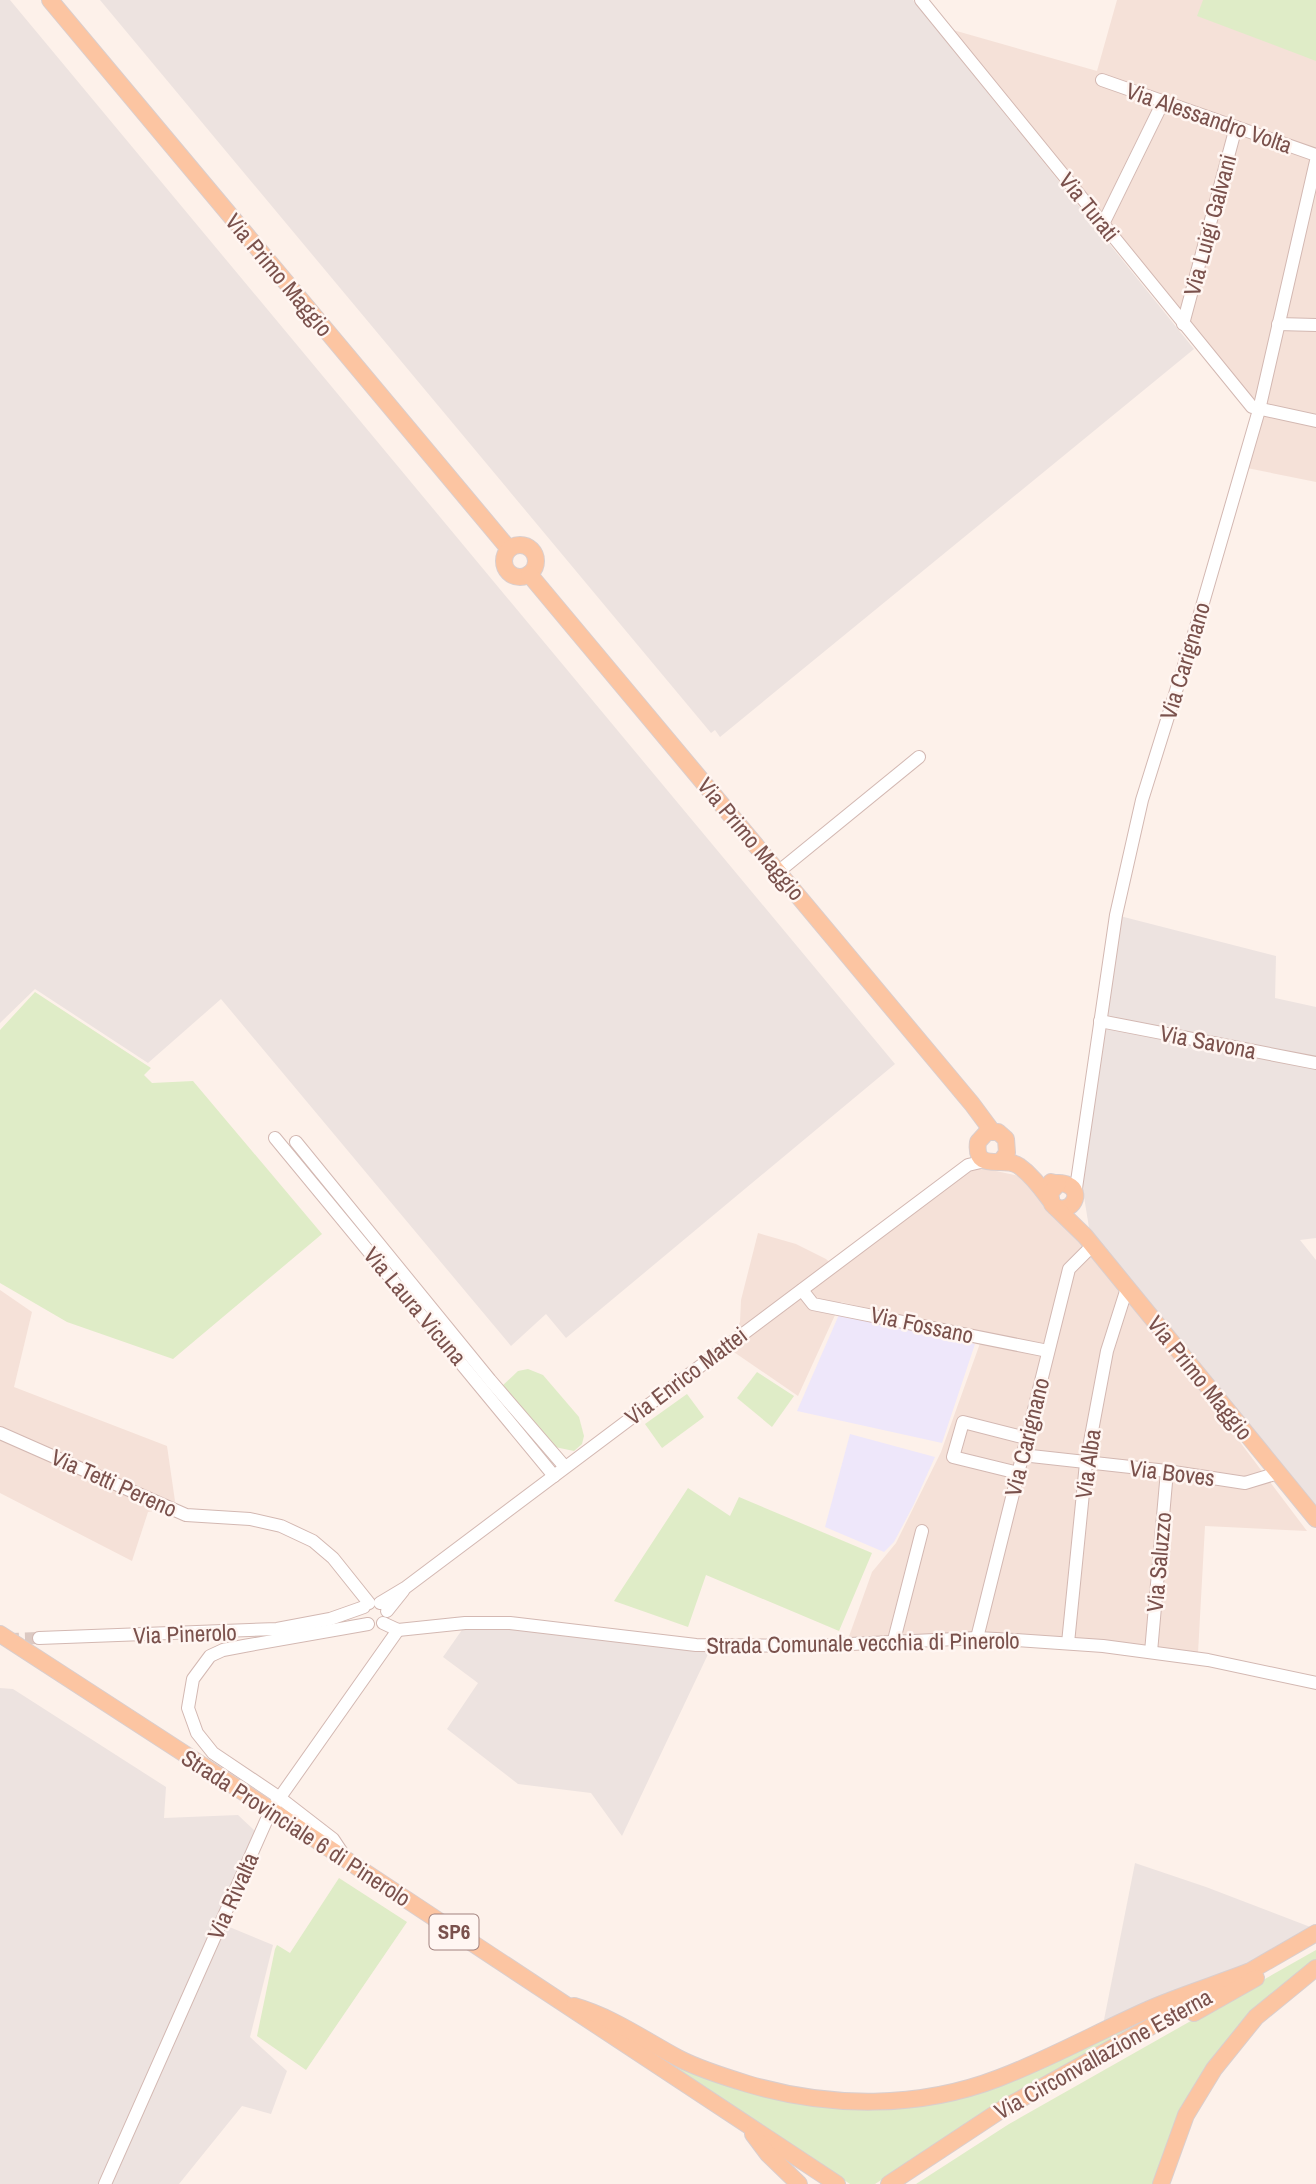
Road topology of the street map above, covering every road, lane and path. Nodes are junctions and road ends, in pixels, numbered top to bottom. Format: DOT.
graph roads {
  1 [pos="50,0"];
  2 [pos="921,0"];
  3 [pos="1102,80"];
  4 [pos="1163,102"];
  5 [pos="1236,127"];
  6 [pos="1316,155"];
  7 [pos="1316,161"];
  8 [pos="1103,224"];
  9 [pos="1183,324"];
  10 [pos="1278,324"];
  11 [pos="1316,325"];
  12 [pos="1259,410"];
  13 [pos="1316,421"];
  14 [pos="509,549"];
  15 [pos="529,573"];
  16 [pos="919,757"];
  17 [pos="778,872"];
  18 [pos="1100,1021"];
  19 [pos="1316,1063"];
  20 [pos="275,1138"];
  21 [pos="296,1142"];
  22 [pos="991,1147"];
  23 [pos="1079,1166"];
  24 [pos="1058,1184"];
  25 [pos="1075,1199"];
  26 [pos="1053,1203"];
  27 [pos="1089,1241"];
  28 [pos="1127,1288"];
  29 [pos="802,1290"];
  30 [pos="1048,1351"];
  31 [pos="0,1433"];
  32 [pos="1026,1438"];
  33 [pos="1022,1455"];
  34 [pos="1086,1463"];
  35 [pos="565,1467"];
  36 [pos="1167,1471"];
  37 [pos="1018,1473"];
  38 [pos="1278,1473"];
  39 [pos="554,1476"];
  40 [pos="1316,1520"];
  41 [pos="922,1531"];
  42 [pos="375,1614"];
  43 [pos="403,1629"];
  44 [pos="0,1634"];
  45 [pos="977,1638"];
  46 [pos="39,1639"];
  47 [pos="1068,1643"];
  48 [pos="893,1644"];
  49 [pos="1151,1652"];
  50 [pos="1316,1684"];
  51 [pos="276,1804"];
  52 [pos="1316,1933"];
  53 [pos="1316,1944"];
  54 [pos="1316,1969"];
  55 [pos="1248,1972"];
  56 [pos="558,2001"];
  57 [pos="745,2124"];
  58 [pos="896,2183"];
  59 [pos="105,2184"];
  60 [pos="799,2184"];
  61 [pos="836,2184"];
  62 [pos="1161,2184"];
  1 -- 14 [label="main road, Via Primo Maggio"];
  2 -- 8 [label="street, Via Turati"];
  3 -- 4 [label="street, Via Alessandro Volta"];
  4 -- 5 [label="street, Via Alessandro Volta"];
  4 -- 8 [label="street"];
  5 -- 6 [label="street, Via Alessandro Volta"];
  5 -- 9 [label="street, Via Luigi Galvani"];
  7 -- 10 [label="street, Via Carignano"];
  8 -- 9 [label="street, Via Turati"];
  9 -- 12 [label="street, Via Turati"];
  10 -- 11 [label="street"];
  10 -- 12 [label="street, Via Carignano"];
  12 -- 13 [label="street"];
  12 -- 18 [label="street, Via Carignano"];
  14 -- 15 [label="main road"];
  14 -- 15 [label="main road"];
  15 -- 17 [label="main road, Via Primo Maggio"];
  16 -- 17 [label="street"];
  17 -- 22 [label="main road, Via Primo Maggio"];
  18 -- 19 [label="street, Via Savona"];
  18 -- 23 [label="street, Via Carignano"];
  20 -- 39 [label="street, Via Laura Vicuna"];
  21 -- 35 [label="street, Via Laura Vicuna"];
  22 -- 24 [label="main road, Via Primo Maggio"];
  22 -- 26 [label="main road, Via Primo Maggio"];
  22 -- 29 [label="street, Via Enrico Mattei"];
  23 -- 24 [label="street"];
  23 -- 25 [label="street, Via Carignano"];
  24 -- 25 [label="main road"];
  24 -- 26 [label="main road"];
  25 -- 26 [label="main road"];
  25 -- 27 [label="main road, Via Primo Maggio"];
  26 -- 27 [label="main road, Via Primo Maggio"];
  27 -- 28 [label="main road, Via Primo Maggio"];
  27 -- 30 [label="street, Via Carignano"];
  28 -- 34 [label="street, Via Alba"];
  28 -- 38 [label="main road, Via Primo Maggio"];
  29 -- 30 [label="street, Via Fossano"];
  29 -- 35 [label="street, Via Enrico Mattei"];
  30 -- 32 [label="street, Via Carignano"];
  31 -- 42 [label="street, Via Tetti Pereno"];
  32 -- 33 [label="street, Via Carignano"];
  32 -- 37 [label="street"];
  33 -- 34 [label="street, Via Boves"];
  33 -- 37 [label="street, Via Carignano"];
  34 -- 36 [label="street, Via Boves"];
  34 -- 47 [label="street, Via Alba"];
  35 -- 39 [label="street, Via Enrico Mattei"];
  36 -- 38 [label="street, Via Boves"];
  36 -- 49 [label="street, Via Saluzzo"];
  37 -- 45 [label="street, Via Carignano"];
  38 -- 40 [label="main road, Via Primo Maggio"];
  39 -- 42 [label="street, Via Enrico Mattei"];
  41 -- 48 [label="street"];
  42 -- 43 [label="street"];
  42 -- 46 [label="street, Via Pinerolo"];
  42 -- 51 [label="street"];
  43 -- 48 [label="street, Strada Comunale vecchia di Pinerolo"];
  43 -- 51 [label="street, Via Rivalta"];
  44 -- 51 [label="main road, Strada Provinciale 6 di Pinerolo / SP6"];
  45 -- 47 [label="street, Strada Comunale vecchia di Pinerolo"];
  45 -- 48 [label="street, Strada Comunale vecchia di Pinerolo"];
  47 -- 49 [label="street, Strada Comunale vecchia di Pinerolo"];
  49 -- 50 [label="street, Strada Comunale vecchia di Pinerolo"];
  51 -- 56 [label="main road, Strada Provinciale 6 di Pinerolo / SP6"];
  51 -- 59 [label="street, Via Rivalta"];
  52 -- 55 [label="main road, Via Circonvallazione Esterna"];
  53 -- 58 [label="main road, Via Circonvallazione Esterna"];
  54 -- 62 [label="main road"];
  55 -- 56 [label="main road"];
  55 -- 58 [label="main road, Via Circonvallazione Esterna"];
  56 -- 57 [label="main road, Strada Provinciale 6 di Pinerolo / SP6"];
  57 -- 60 [label="main road"];
  57 -- 61 [label="main road, Strada Provinciale 6 di Pinerolo / SP6"];
}
